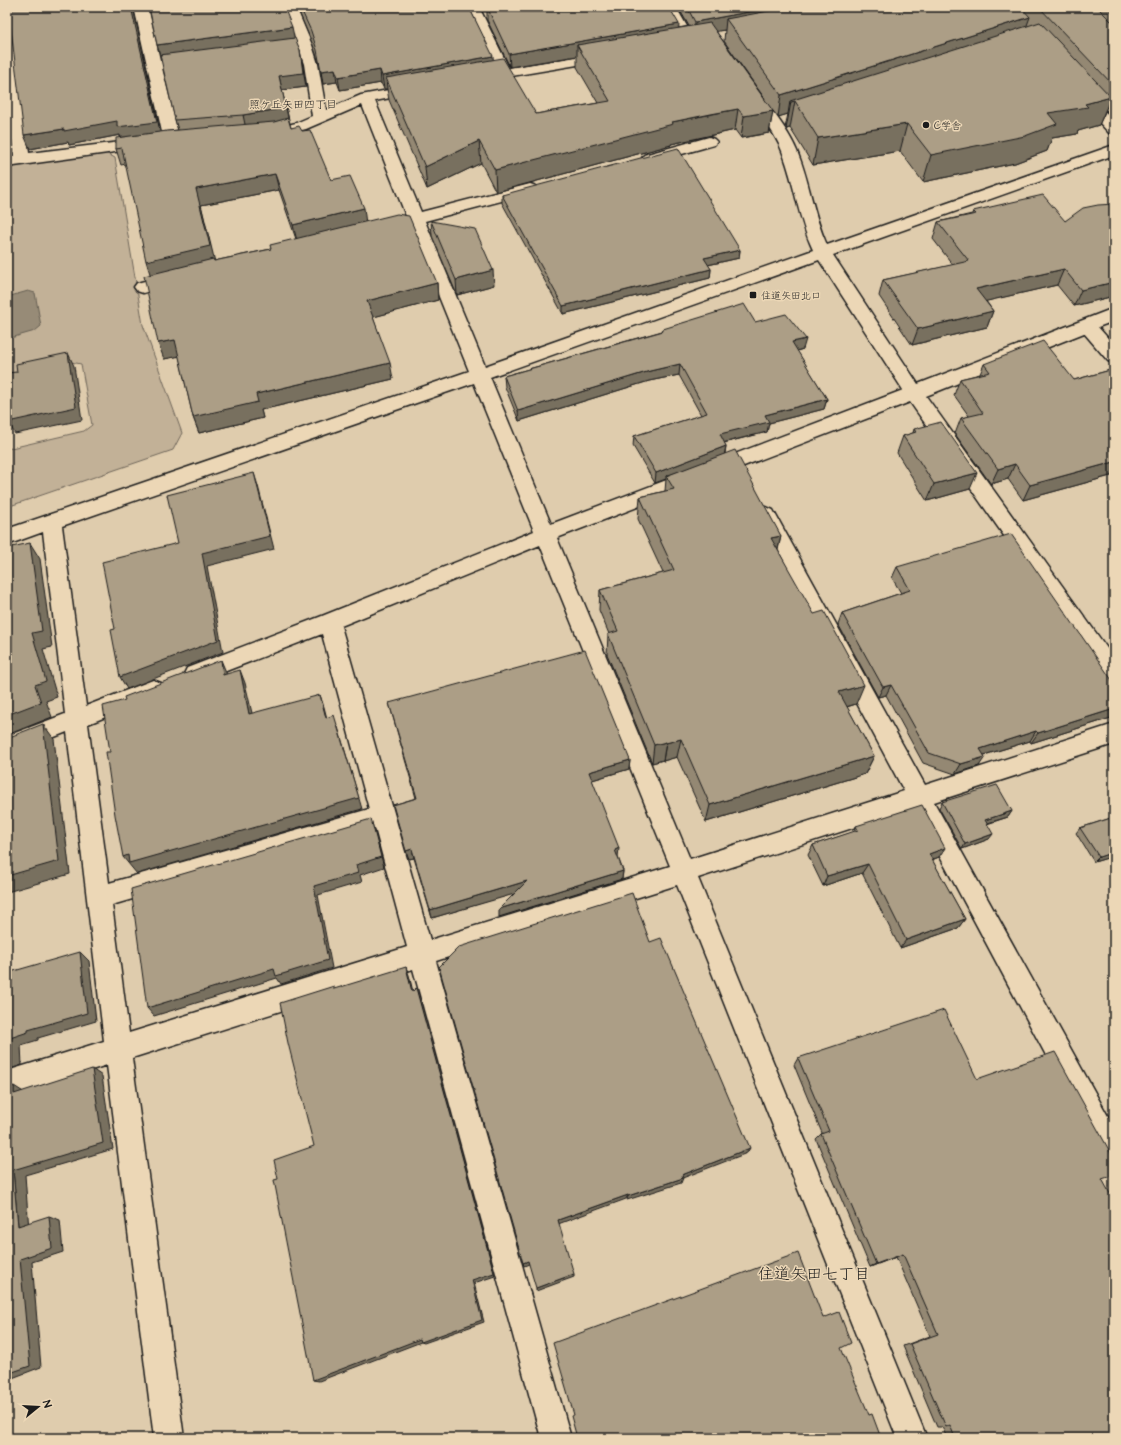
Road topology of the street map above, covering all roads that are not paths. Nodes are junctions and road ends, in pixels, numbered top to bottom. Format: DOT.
graph roads {
  1 [pos="141,7"];
  2 [pos="289,7"];
  3 [pos="669,7"];
  4 [pos="474,11"];
  5 [pos="491,13"];
  6 [pos="7,36"];
  7 [pos="704,40"];
  8 [pos="689,42"];
  9 [pos="305,45"];
  10 [pos="674,45"];
  11 [pos="252,52"];
  12 [pos="620,54"];
  13 [pos="207,58"];
  14 [pos="154,65"];
  15 [pos="504,73"];
  16 [pos="466,80"];
  17 [pos="1071,84"];
  18 [pos="746,85"];
  19 [pos="428,87"];
  20 [pos="366,98"];
  21 [pos="320,118"];
  22 [pos="1114,130"];
  23 [pos="255,134"];
  24 [pos="187,140"];
  25 [pos="172,141"];
  26 [pos="709,142"];
  27 [pos="1114,150"];
  28 [pos="22,159"];
  29 [pos="7,162"];
  30 [pos="633,162"];
  31 [pos="548,185"];
  32 [pos="416,219"];
  33 [pos="386,227"];
  34 [pos="822,252"];
  35 [pos="189,276"];
  36 [pos="143,287"];
  37 [pos="1114,314"];
  38 [pos="1087,325"];
  39 [pos="1114,358"];
  40 [pos="480,374"];
  41 [pos="914,393"];
  42 [pos="737,461"];
  43 [pos="52,521"];
  44 [pos="546,534"];
  45 [pos="7,537"];
  46 [pos="329,622"];
  47 [pos="1114,675"];
  48 [pos="78,718"];
  49 [pos="1114,734"];
  50 [pos="7,746"];
  51 [pos="920,796"];
  52 [pos="383,815"];
  53 [pos="684,872"];
  54 [pos="100,897"];
  55 [pos="422,954"];
  56 [pos="118,1050"];
  57 [pos="7,1084"];
  58 [pos="1114,1154"];
  59 [pos="169,1438"];
  60 [pos="556,1438"];
  61 [pos="912,1438"];
  1 -- 14 [label="street"];
  2 -- 9 [label="street"];
  3 -- 8 [label="street"];
  4 -- 5 [label="street"];
  4 -- 15 [label="street"];
  6 -- 28 [label="street"];
  7 -- 8 [label="street"];
  8 -- 10 [label="street"];
  9 -- 11 [label="street"];
  9 -- 21 [label="street"];
  12 -- 15 [label="street"];
  13 -- 14 [label="street"];
  14 -- 25 [label="street"];
  15 -- 16 [label="street"];
  17 -- 22 [label="street"];
  18 -- 34 [label="street"];
  19 -- 20 [label="street"];
  20 -- 21 [label="street"];
  20 -- 32 [label="street"];
  21 -- 23 [label="street"];
  24 -- 25 [label="street"];
  25 -- 28 [label="street"];
  26 -- 30 [label="street"];
  27 -- 34 [label="street"];
  28 -- 29 [label="street"];
  31 -- 32 [label="street"];
  32 -- 33 [label="street"];
  32 -- 40 [label="street"];
  34 -- 40 [label="street"];
  34 -- 41 [label="street"];
  35 -- 36 [label="street"];
  37 -- 38 [label="street"];
  38 -- 39 [label="street"];
  38 -- 41 [label="street"];
  40 -- 43 [label="street"];
  40 -- 44 [label="street"];
  41 -- 42 [label="street"];
  41 -- 47 [label="street"];
  42 -- 44 [label="street"];
  42 -- 51 [label="street"];
  43 -- 45 [label="street"];
  43 -- 48 [label="street"];
  44 -- 46 [label="street"];
  44 -- 53 [label="street"];
  46 -- 48 [label="street"];
  46 -- 52 [label="street"];
  48 -- 50 [label="street"];
  48 -- 54 [label="street"];
  49 -- 51 [label="street"];
  51 -- 53 [label="street"];
  51 -- 58 [label="street"];
  52 -- 54 [label="street"];
  52 -- 55 [label="street"];
  53 -- 55 [label="street"];
  53 -- 61 [label="street"];
  54 -- 56 [label="street"];
  55 -- 56 [label="street"];
  55 -- 60 [label="street"];
  56 -- 57 [label="street"];
  56 -- 59 [label="street"];
}
